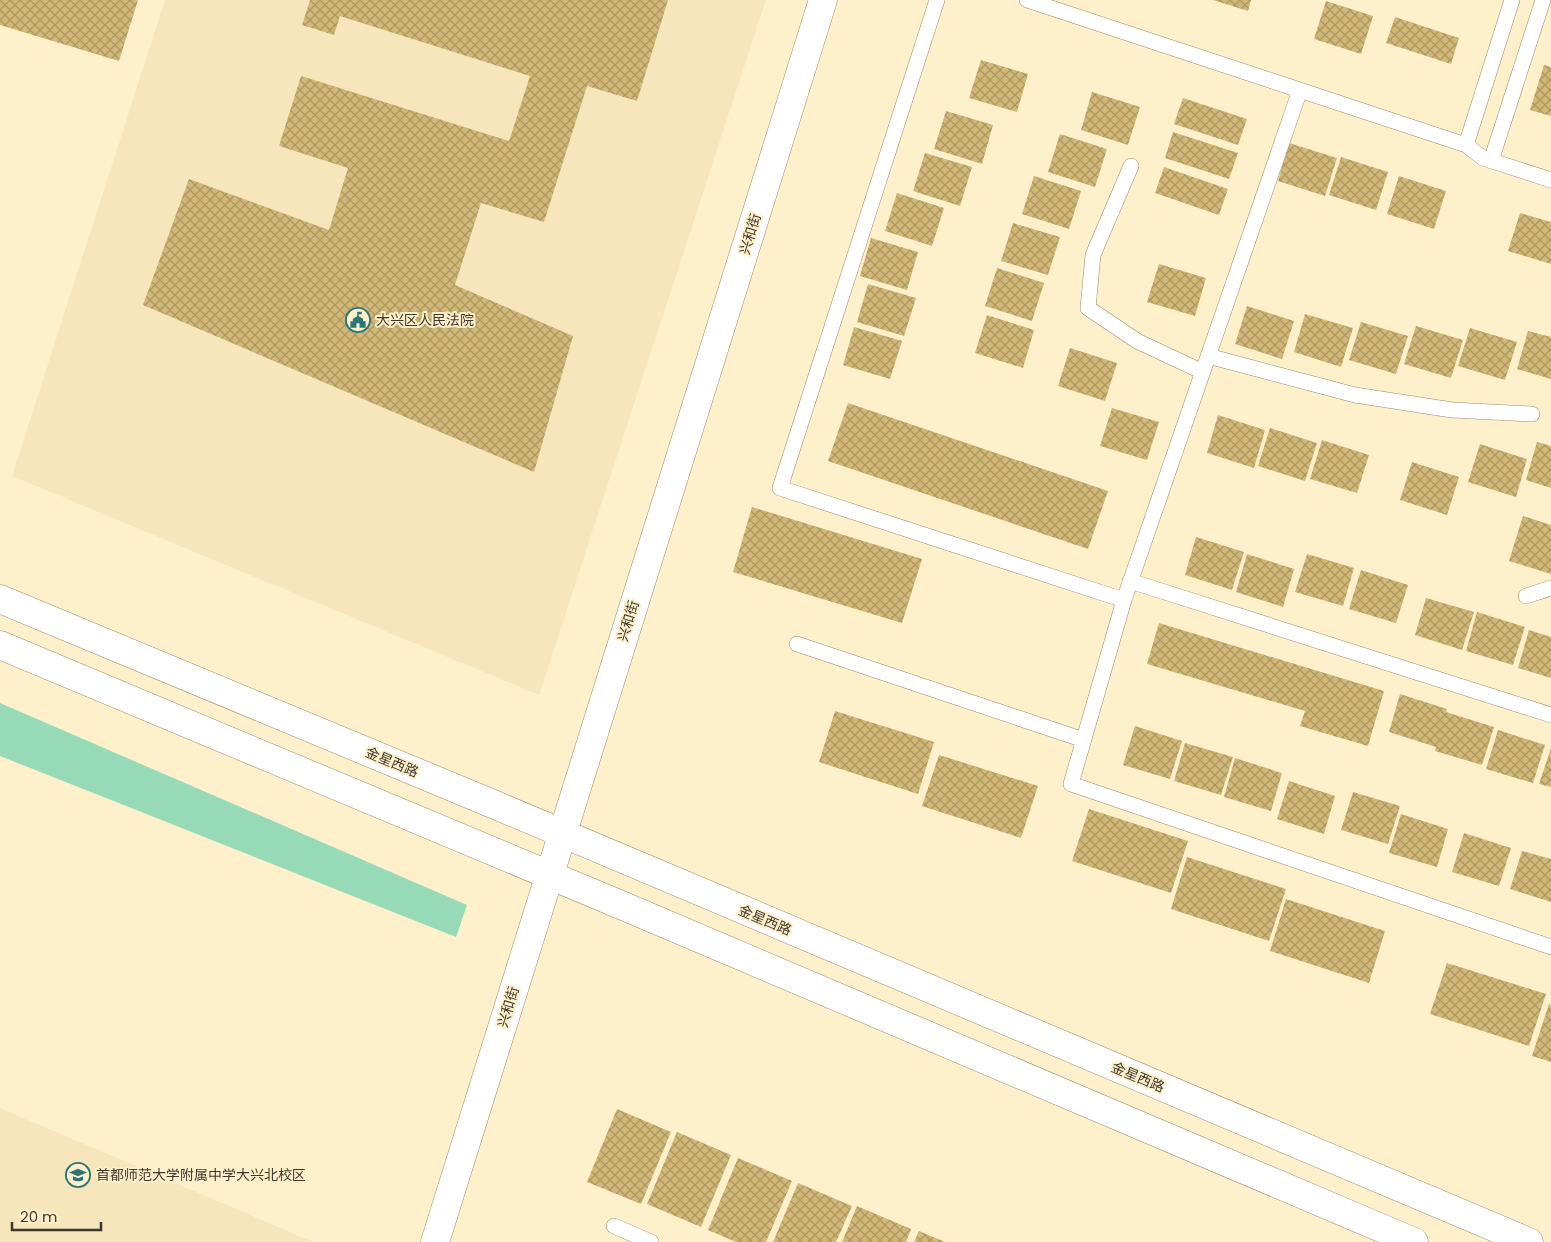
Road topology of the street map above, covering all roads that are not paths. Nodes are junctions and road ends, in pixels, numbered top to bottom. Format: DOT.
graph roads {
  1 [pos="823,0"];
  2 [pos="937,0"];
  3 [pos="1027,0"];
  4 [pos="1512,0"];
  5 [pos="1543,0"];
  6 [pos="1300,90"];
  7 [pos="1466,145"];
  8 [pos="1491,161"];
  9 [pos="1131,166"];
  10 [pos="1551,180"];
  11 [pos="1208,356"];
  12 [pos="1203,372"];
  13 [pos="1532,414"];
  14 [pos="1130,581"];
  15 [pos="1551,588"];
  16 [pos="1526,596"];
  17 [pos="0,599"];
  18 [pos="1124,600"];
  19 [pos="797,644"];
  20 [pos="0,645"];
  21 [pos="1551,715"];
  22 [pos="1084,740"];
  23 [pos="562,833"];
  24 [pos="549,875"];
  25 [pos="1551,947"];
  26 [pos="614,1226"];
  27 [pos="435,1242"];
  28 [pos="651,1242"];
  29 [pos="1414,1242"];
  30 [pos="1530,1242"];
  1 -- 23 [label="main road, 兴和街"];
  2 -- 18 [label="lane"];
  3 -- 6 [label="lane"];
  4 -- 7 [label="lane"];
  5 -- 8 [label="lane"];
  6 -- 7 [label="lane"];
  6 -- 11 [label="lane"];
  7 -- 8 [label="lane"];
  8 -- 10 [label="lane"];
  9 -- 12 [label="lane"];
  11 -- 12 [label="lane"];
  11 -- 13 [label="lane"];
  12 -- 14 [label="lane"];
  14 -- 18 [label="lane"];
  14 -- 21 [label="lane"];
  15 -- 16 [label="lane"];
  17 -- 23 [label="main road, 金星西路"];
  18 -- 22 [label="lane"];
  19 -- 22 [label="lane"];
  20 -- 24 [label="main road"];
  22 -- 25 [label="lane"];
  23 -- 24 [label="main road, 兴和街"];
  23 -- 30 [label="main road, 金星西路"];
  24 -- 27 [label="main road, 兴和街"];
  24 -- 29 [label="main road"];
  26 -- 28 [label="lane"];
}
